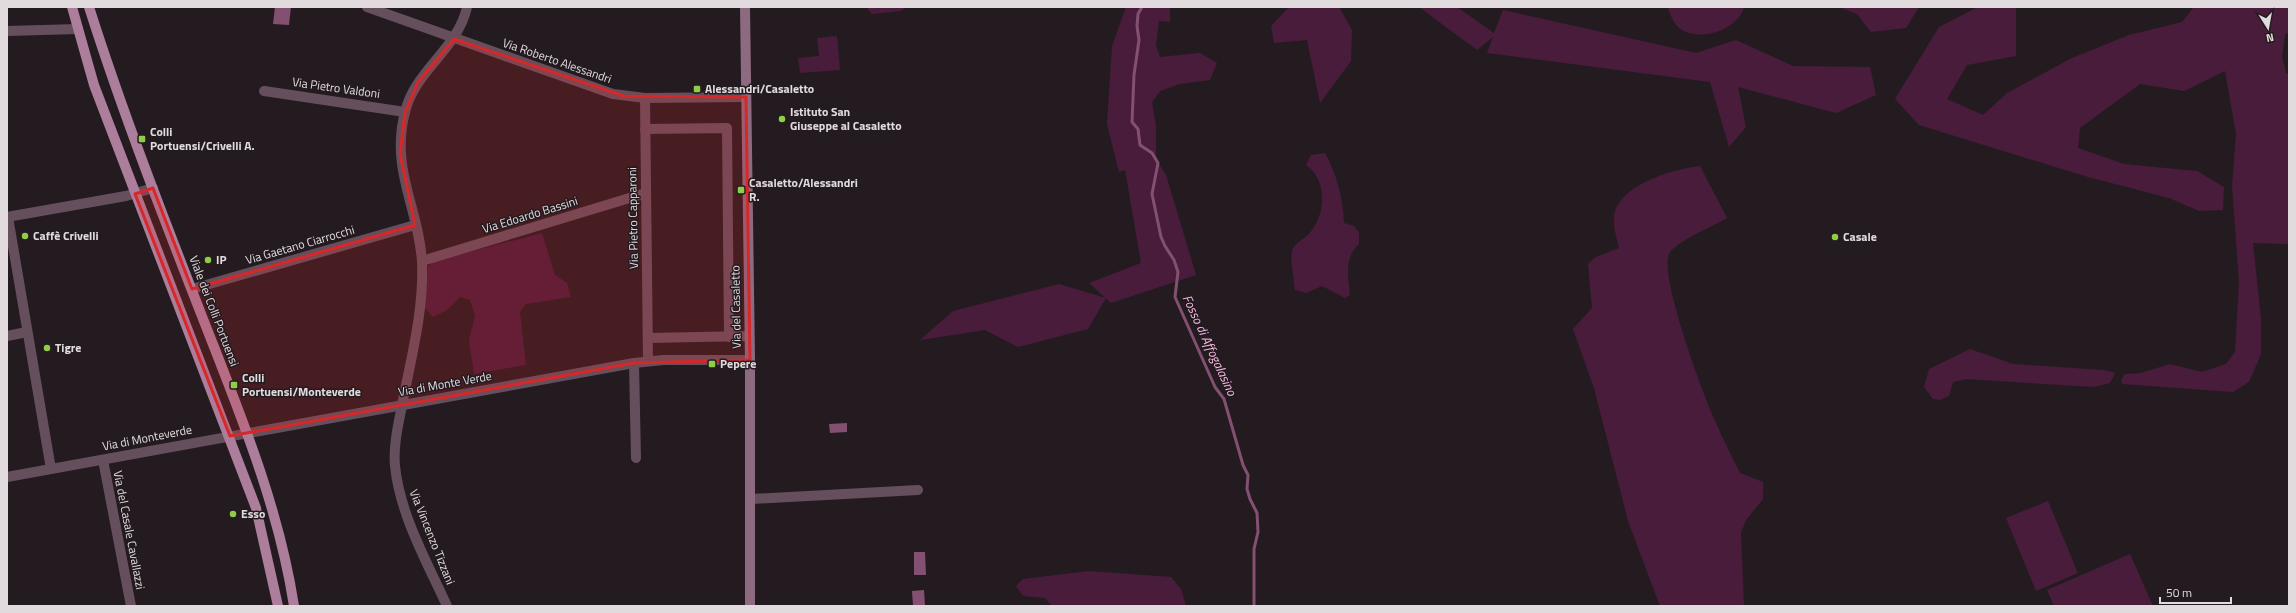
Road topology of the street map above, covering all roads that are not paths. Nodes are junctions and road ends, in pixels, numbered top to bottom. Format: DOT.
graph roads {
  1 [pos="72,7"];
  2 [pos="89,7"];
  3 [pos="367,7"];
  4 [pos="467,7"];
  5 [pos="745,7"];
  6 [pos="78,29"];
  7 [pos="7,31"];
  8 [pos="454,39"];
  9 [pos="264,91"];
  10 [pos="746,97"];
  11 [pos="645,98"];
  12 [pos="405,112"];
  13 [pos="646,129"];
  14 [pos="153,188"];
  15 [pos="646,193"];
  16 [pos="135,194"];
  17 [pos="7,217"];
  18 [pos="415,225"];
  19 [pos="422,261"];
  20 [pos="192,289"];
  21 [pos="27,332"];
  22 [pos="7,336"];
  23 [pos="749,336"];
  24 [pos="729,337"];
  25 [pos="648,338"];
  26 [pos="750,360"];
  27 [pos="648,361"];
  28 [pos="634,363"];
  29 [pos="402,405"];
  30 [pos="247,433"];
  31 [pos="230,436"];
  32 [pos="636,458"];
  33 [pos="103,460"];
  34 [pos="51,469"];
  35 [pos="7,477"];
  36 [pos="918,490"];
  37 [pos="751,499"];
  38 [pos="130,606"];
  39 [pos="278,606"];
  40 [pos="294,606"];
  41 [pos="447,606"];
  42 [pos="750,606"];
  1 -- 6 [label="main road"];
  2 -- 14 [label="main road, Viale dei Colli Portuensi"];
  3 -- 8 [label="street, Via Roberto Alessandri"];
  4 -- 8 [label="street, Via Vincenzo Tizzani"];
  5 -- 10 [label="street, Via del Casaletto"];
  6 -- 7 [label="street"];
  6 -- 16 [label="main road"];
  8 -- 11 [label="street, Via Roberto Alessandri"];
  8 -- 12 [label="street, Via Vincenzo Tizzani"];
  9 -- 12 [label="street, Via Pietro Valdoni"];
  10 -- 11 [label="street, Via Roberto Alessandri"];
  10 -- 23 [label="street, Via del Casaletto"];
  11 -- 13 [label="street, Via Pietro Capparoni"];
  12 -- 18 [label="street, Via Vincenzo Tizzani"];
  13 -- 15 [label="street, Via Pietro Capparoni"];
  13 -- 24 [label="street"];
  14 -- 16 [label="street"];
  14 -- 20 [label="main road, Viale dei Colli Portuensi"];
  15 -- 19 [label="street, Via Edoardo Bassini"];
  15 -- 25 [label="street, Via Pietro Capparoni"];
  16 -- 17 [label="street"];
  16 -- 31 [label="main road"];
  17 -- 21 [label="street"];
  18 -- 19 [label="street, Via Vincenzo Tizzani"];
  18 -- 20 [label="street, Via Gaetano Ciarrocchi"];
  19 -- 29 [label="street, Via Vincenzo Tizzani"];
  20 -- 30 [label="main road, Viale dei Colli Portuensi"];
  21 -- 22 [label="street"];
  21 -- 34 [label="street"];
  23 -- 24 [label="street"];
  23 -- 26 [label="street, Via del Casaletto"];
  24 -- 25 [label="street"];
  25 -- 27 [label="street, Via Pietro Capparoni"];
  26 -- 27 [label="street, Via di Monte Verde"];
  26 -- 37 [label="street, Via del Casaletto"];
  27 -- 28 [label="street, Via di Monte Verde"];
  28 -- 29 [label="street, Via di Monte Verde"];
  28 -- 32 [label="street"];
  29 -- 30 [label="street, Via di Monte Verde"];
  29 -- 41 [label="street, Via Vincenzo Tizzani"];
  30 -- 31 [label="street, Via di Monteverde"];
  30 -- 40 [label="main road, Viale dei Colli Portuensi"];
  31 -- 33 [label="street, Via di Monteverde"];
  31 -- 39 [label="main road"];
  33 -- 34 [label="street, Via di Monteverde"];
  33 -- 38 [label="street, Via del Casale Cavallazzi"];
  34 -- 35 [label="street"];
  36 -- 37 [label="street"];
  37 -- 42 [label="street, Via del Casaletto"];
}
